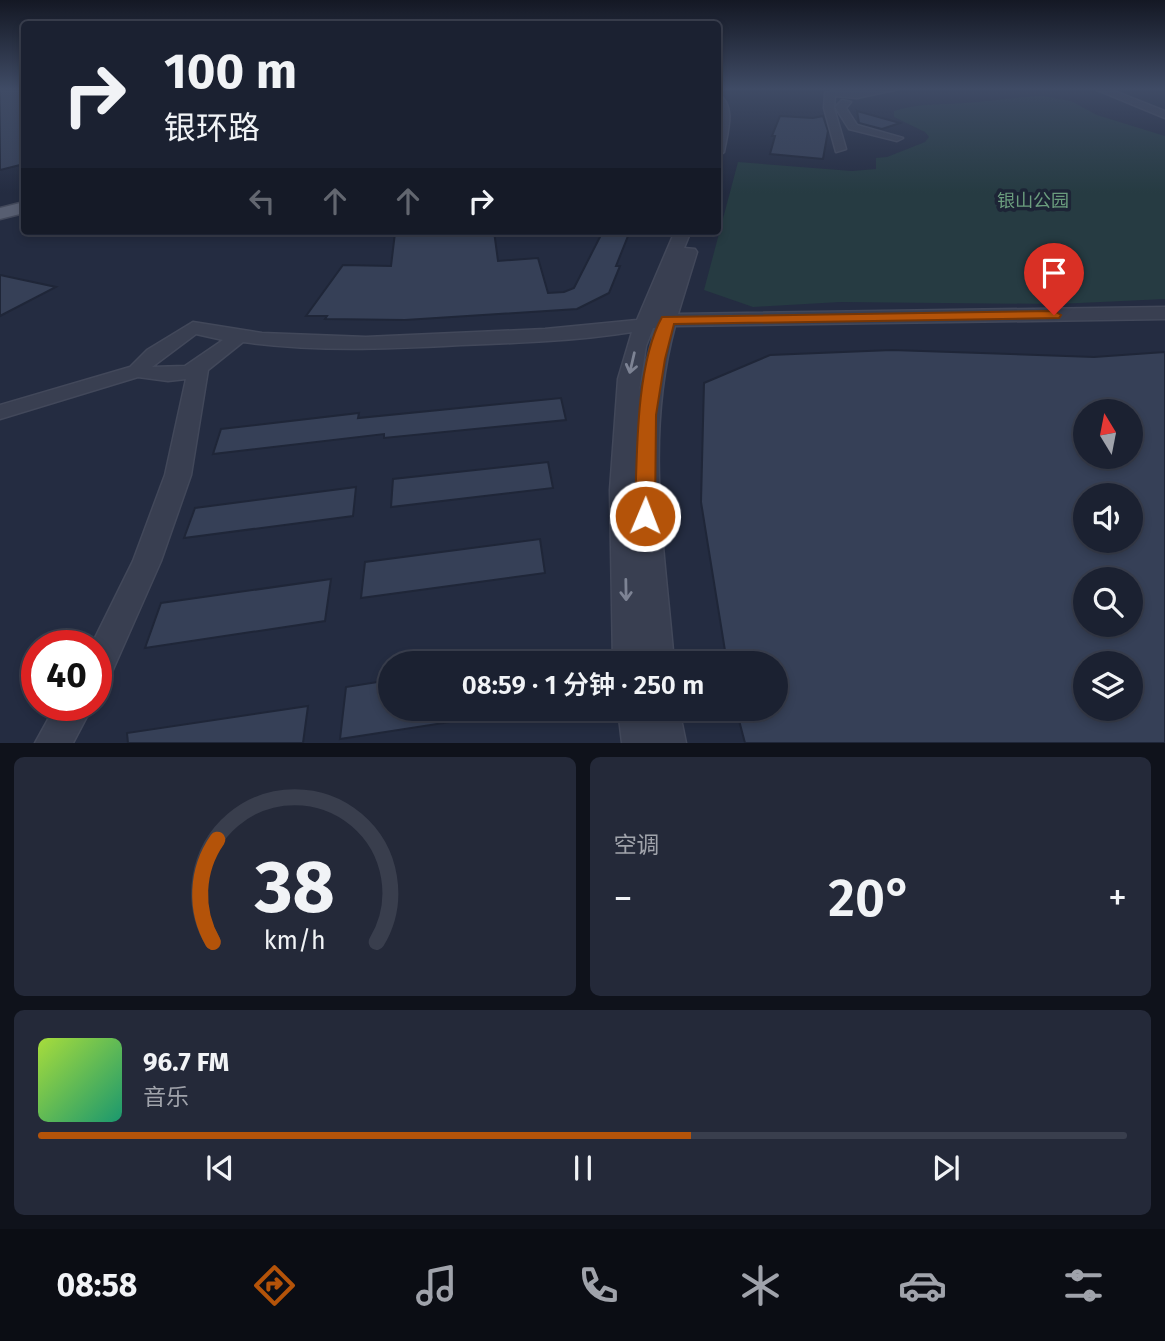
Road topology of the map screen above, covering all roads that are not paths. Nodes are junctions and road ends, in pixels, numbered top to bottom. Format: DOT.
graph roads {
  1 [pos="833,124"];
  2 [pos="849,124"];
  3 [pos="897,138"];
  4 [pos="840,149"];
  5 [pos="21,208"];
  6 [pos="0,214"];
  7 [pos="21,214"];
  8 [pos="0,219"];
  9 [pos="682,235"];
  10 [pos="694,235"];
  11 [pos="1165,313"];
  12 [pos="657,322"];
  13 [pos="237,337"];
  14 [pos="198,370"];
  15 [pos="137,371"];
  16 [pos="0,412"];
  17 [pos="112,636"];
  18 [pos="629,651"];
  19 [pos="657,651"];
  20 [pos="66,721"];
  21 [pos="637,721"];
  22 [pos="664,721"];
  23 [pos="53,743"];
  24 [pos="640,743"];
  25 [pos="668,743"];
  1 -- 4 [label="street"];
  2 -- 3 [label="street"];
  5 -- 6 [label="main road"];
  7 -- 8 [label="main road"];
  9 -- 12 [label="street"];
  10 -- 12 [label="street"];
  11 -- 12 [label="street"];
  12 -- 13 [label="street"];
  12 -- 18 [label="street, one-way"];
  12 -- 19 [label="street"];
  13 -- 14 [label="street"];
  13 -- 15 [label="street"];
  14 -- 15 [label="street"];
  14 -- 17 [label="street"];
  15 -- 16 [label="street"];
  20 -- 23 [label="street"];
  21 -- 24 [label="street"];
  22 -- 25 [label="street"];
}
